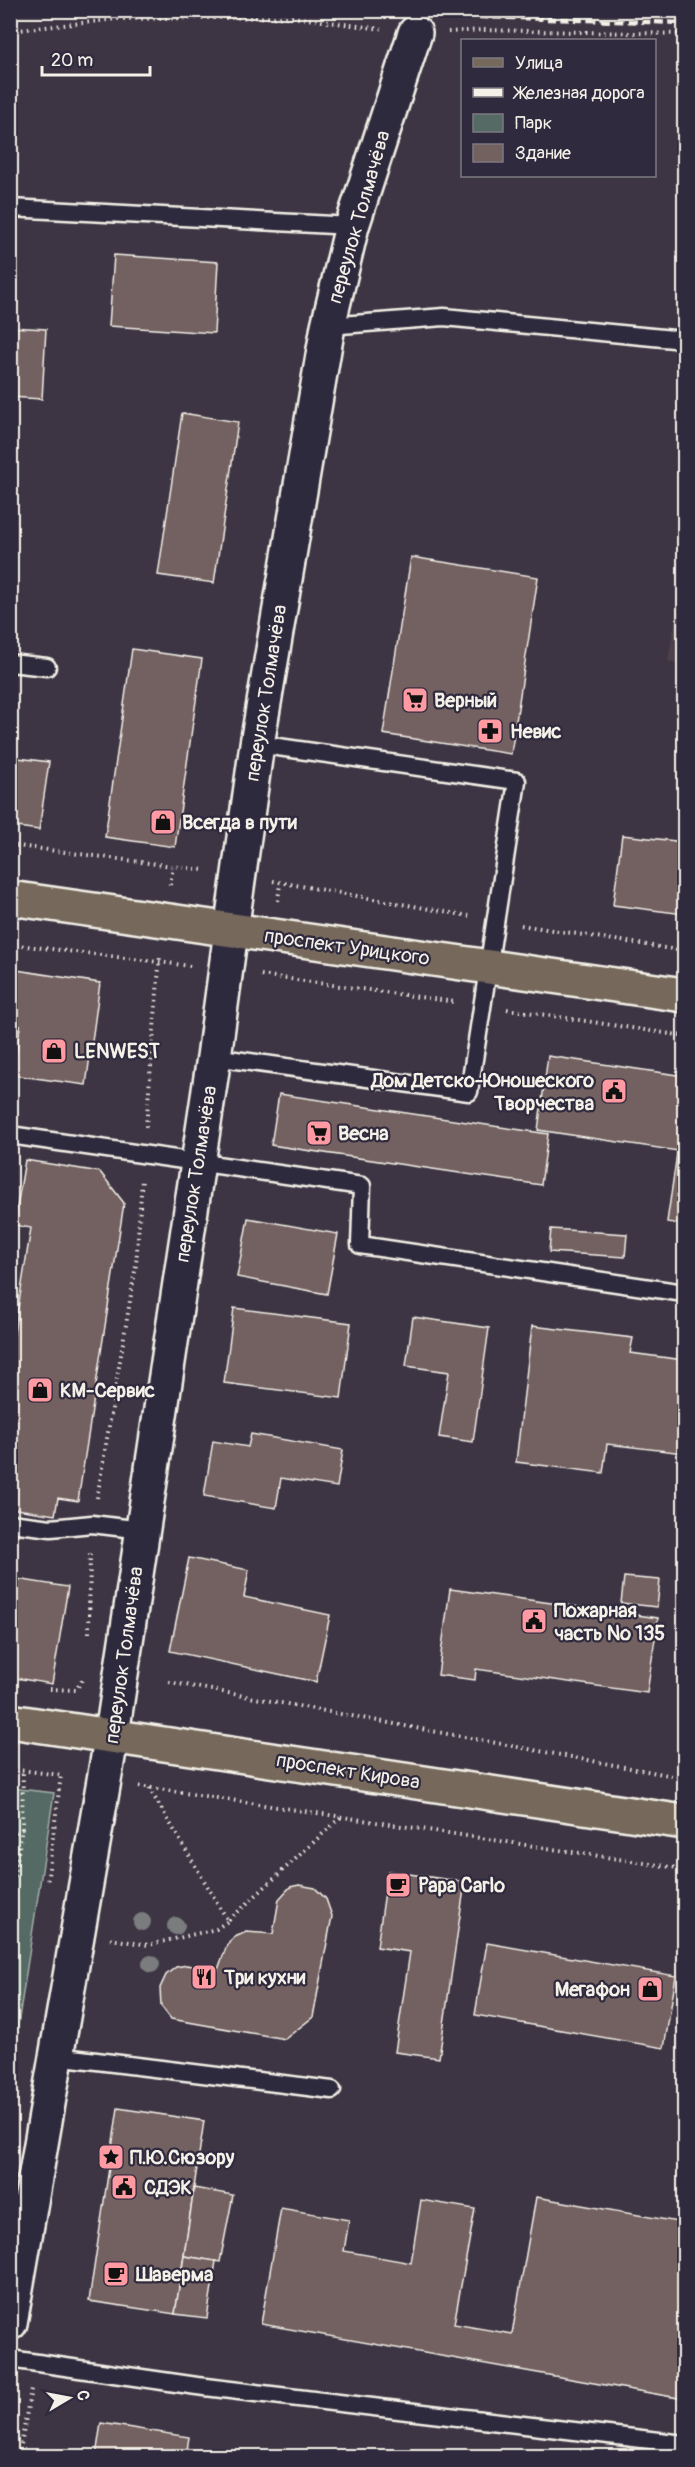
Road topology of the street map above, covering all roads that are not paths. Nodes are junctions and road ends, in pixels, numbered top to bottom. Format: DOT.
graph roads {
  1 [pos="416,33"];
  2 [pos="10,208"];
  3 [pos="352,226"];
  4 [pos="328,326"];
  5 [pos="684,340"];
  6 [pos="10,663"];
  7 [pos="47,667"];
  8 [pos="257,744"];
  9 [pos="10,898"];
  10 [pos="231,931"];
  11 [pos="488,966"];
  12 [pos="684,995"];
  13 [pos="214,1057"];
  14 [pos="10,1135"];
  15 [pos="198,1162"];
  16 [pos="684,1293"];
  17 [pos="10,1522"];
  18 [pos="142,1530"];
  19 [pos="10,1721"];
  20 [pos="112,1734"];
  21 [pos="684,1822"];
  22 [pos="57,2056"];
  23 [pos="332,2090"];
  24 [pos="10,2323"];
  25 [pos="10,2359"];
  26 [pos="684,2444"];
  1 -- 3 [label="main road, переулок Толмачёва"];
  2 -- 3 [label="lane"];
  3 -- 4 [label="main road, переулок Толмачёва"];
  4 -- 5 [label="lane"];
  4 -- 8 [label="main road, переулок Толмачёва"];
  6 -- 7 [label="lane"];
  8 -- 10 [label="main road, переулок Толмачёва"];
  8 -- 11 [label="lane"];
  9 -- 10 [label="main road, проспект Урицкого"];
  10 -- 11 [label="main road, проспект Урицкого"];
  10 -- 13 [label="main road, переулок Толмачёва"];
  11 -- 12 [label="main road, проспект Урицкого"];
  11 -- 13 [label="lane"];
  13 -- 15 [label="main road, переулок Толмачёва"];
  14 -- 15 [label="lane"];
  15 -- 16 [label="lane"];
  15 -- 18 [label="main road, переулок Толмачёва"];
  17 -- 18 [label="lane"];
  18 -- 20 [label="main road, переулок Толмачёва"];
  19 -- 20 [label="main road, проспект Кирова"];
  20 -- 21 [label="main road, проспект Кирова"];
  20 -- 22 [label="main road, переулок Толмачёва"];
  22 -- 23 [label="lane"];
  22 -- 24 [label="main road, переулок Толмачёва"];
  25 -- 26 [label="lane"];
}
